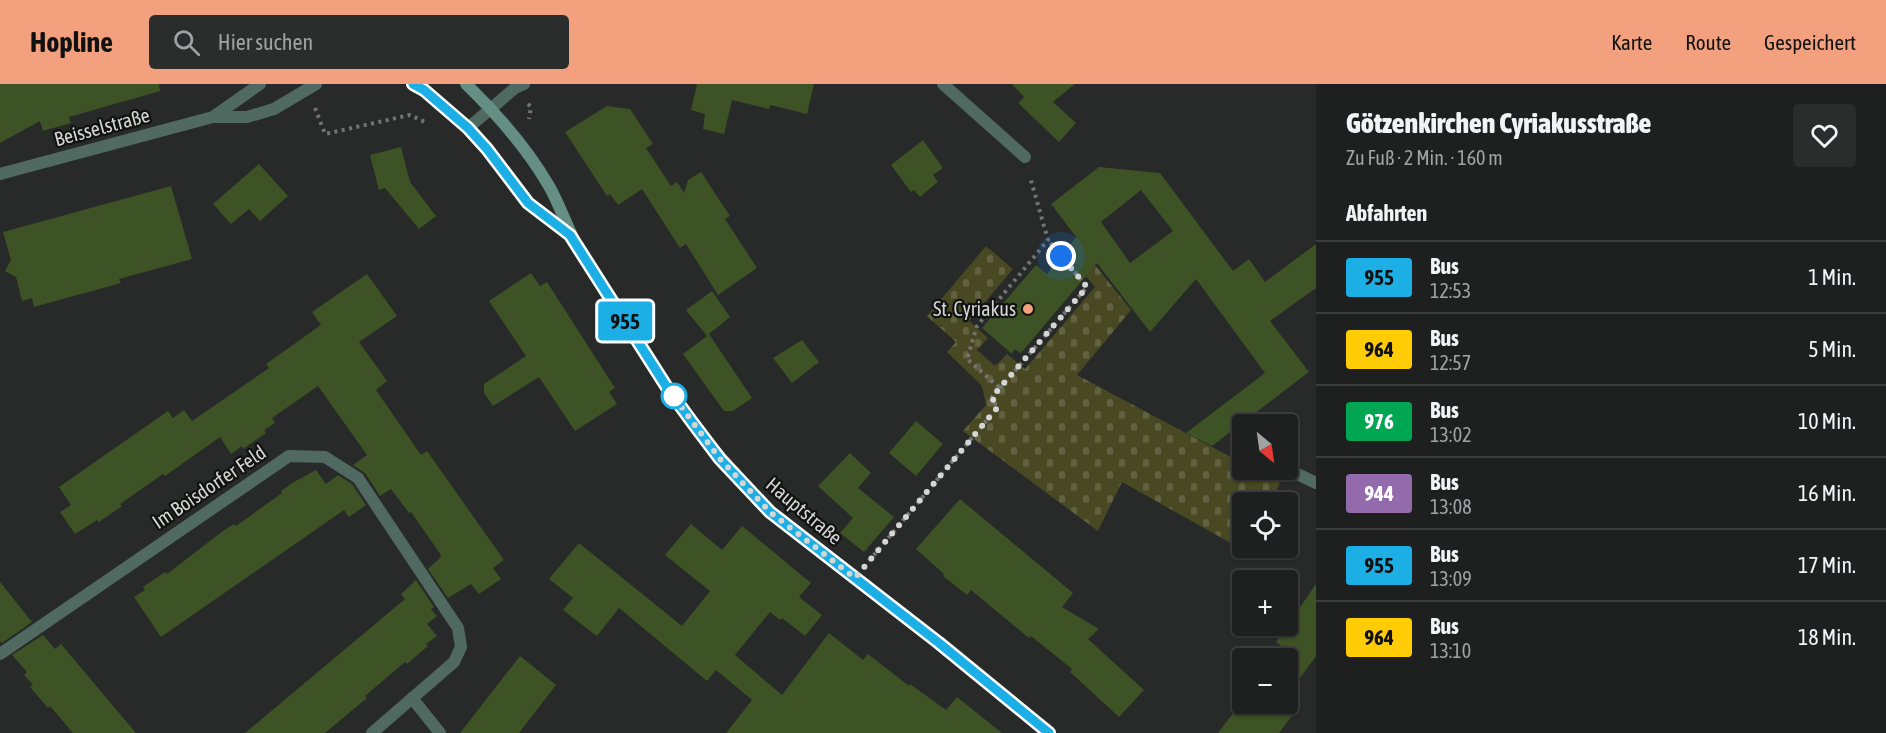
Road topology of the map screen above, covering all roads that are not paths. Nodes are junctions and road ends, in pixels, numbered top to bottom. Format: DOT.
graph roads {
  1 [pos="260,84"];
  2 [pos="316,84"];
  3 [pos="413,84"];
  4 [pos="466,84"];
  5 [pos="524,84"];
  6 [pos="943,84"];
  7 [pos="490,107"];
  8 [pos="213,117"];
  9 [pos="468,128"];
  10 [pos="1025,158"];
  11 [pos="0,174"];
  12 [pos="570,235"];
  13 [pos="1298,474"];
  14 [pos="1316,483"];
  15 [pos="0,654"];
  16 [pos="412,698"];
  17 [pos="372,733"];
  18 [pos="440,733"];
  19 [pos="1049,733"];
  1 -- 8 [label="street, Beisselstraße"];
  2 -- 8 [label="street, Beisselstraße"];
  3 -- 9 [label="main road, Hauptstraße"];
  4 -- 7 [label="main road, Hauptstraße"];
  5 -- 7 [label="street"];
  6 -- 10 [label="street"];
  7 -- 9 [label="street"];
  7 -- 12 [label="main road, Hauptstraße"];
  8 -- 11 [label="street, Beisselstraße"];
  9 -- 12 [label="main road, Hauptstraße"];
  12 -- 19 [label="main road, Hauptstraße"];
  13 -- 14 [label="street"];
  15 -- 16 [label="street, Im Boisdorfer Feld"];
  16 -- 17 [label="street, Im Boisdorfer Feld"];
  16 -- 18 [label="street"];
}
